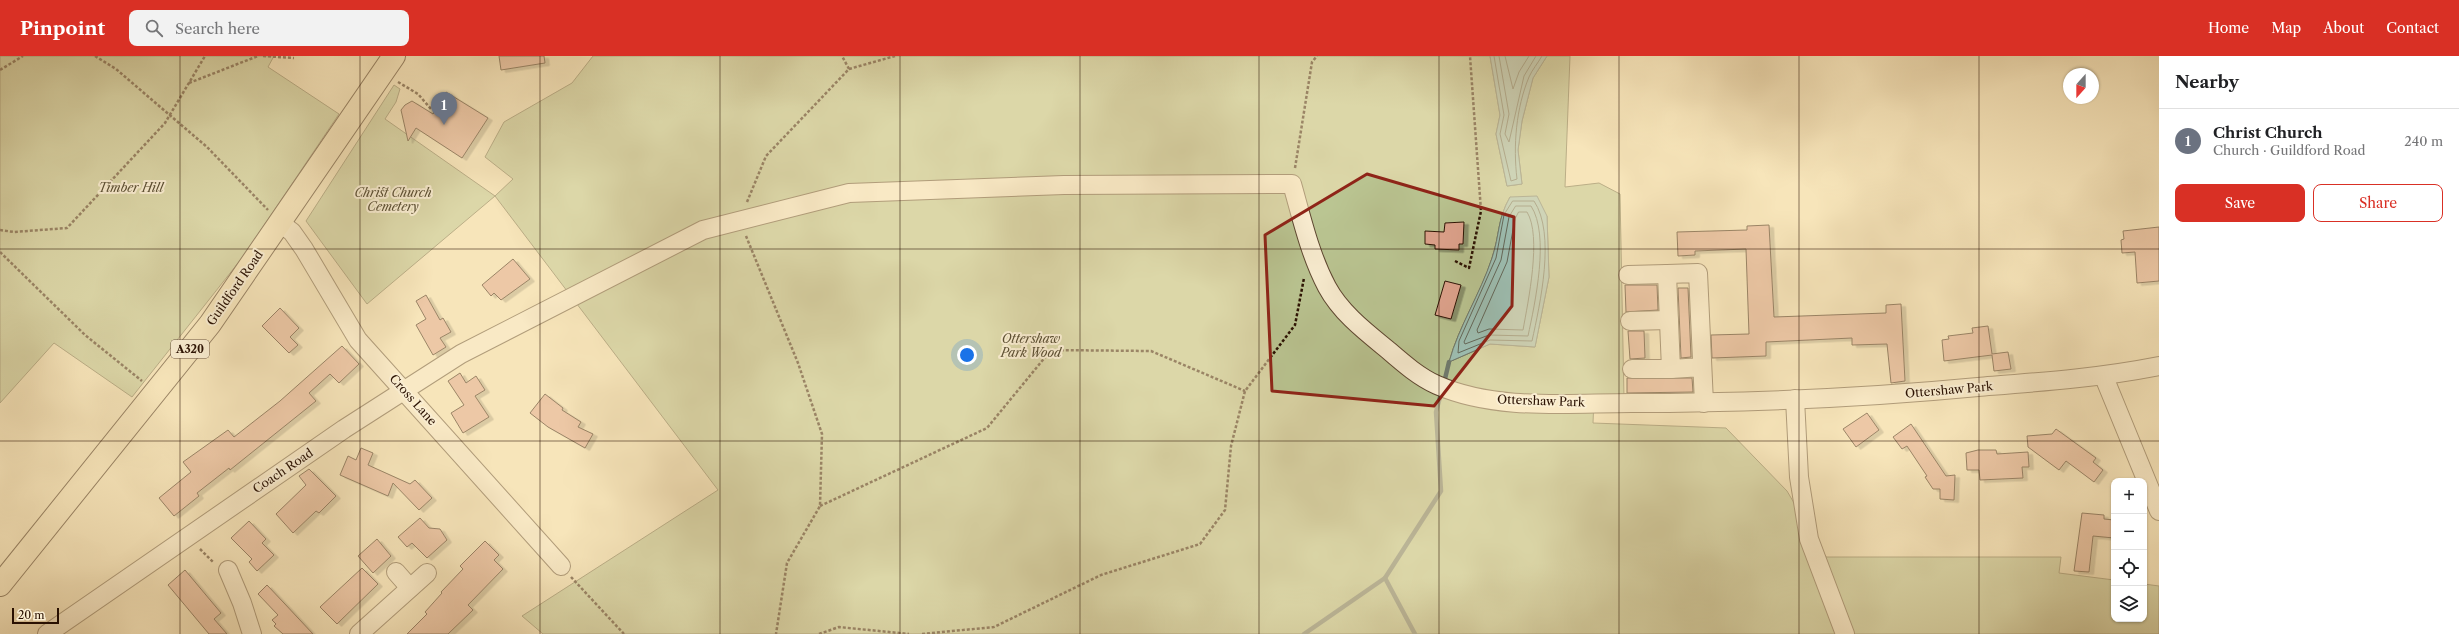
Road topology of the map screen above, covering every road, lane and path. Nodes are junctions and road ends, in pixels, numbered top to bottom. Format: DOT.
graph roads {
  1 [pos="23,56"];
  2 [pos="96,56"];
  3 [pos="205,56"];
  4 [pos="258,56"];
  5 [pos="263,56"];
  6 [pos="394,56"];
  7 [pos="842,56"];
  8 [pos="895,56"];
  9 [pos="1317,56"];
  10 [pos="1470,56"];
  11 [pos="294,58"];
  12 [pos="849,69"];
  13 [pos="0,70"];
  14 [pos="394,80"];
  15 [pos="189,83"];
  16 [pos="431,109"];
  17 [pos="169,116"];
  18 [pos="1292,184"];
  19 [pos="739,220"];
  20 [pos="280,223"];
  21 [pos="0,230"];
  22 [pos="0,252"];
  23 [pos="1455,261"];
  24 [pos="1302,270"];
  25 [pos="1667,274"];
  26 [pos="1628,275"];
  27 [pos="1630,320"];
  28 [pos="1669,320"];
  29 [pos="2159,366"];
  30 [pos="1702,367"];
  31 [pos="1632,369"];
  32 [pos="1671,369"];
  33 [pos="2104,377"];
  34 [pos="404,391"];
  35 [pos="1245,391"];
  36 [pos="156,393"];
  37 [pos="1795,399"];
  38 [pos="1704,403"];
  39 [pos="820,506"];
  40 [pos="2159,511"];
  41 [pos="191,534"];
  42 [pos="561,566"];
  43 [pos="228,570"];
  44 [pos="396,572"];
  45 [pos="427,573"];
  46 [pos="0,584"];
  47 [pos="410,588"];
  48 [pos="47,634"];
  49 [pos="252,634"];
  50 [pos="359,634"];
  51 [pos="624,634"];
  52 [pos="776,634"];
  53 [pos="819,634"];
  54 [pos="909,634"];
  55 [pos="922,634"];
  56 [pos="1845,634"];
  1 -- 13 [label="path"];
  2 -- 17 [label="path"];
  3 -- 15 [label="path"];
  4 -- 15 [label="path"];
  5 -- 11 [label="path"];
  6 -- 20 [label="main road, Guildford Road / A320"];
  7 -- 12 [label="path"];
  8 -- 12 [label="path"];
  9 -- 18 [label="path"];
  10 -- 23 [label="path"];
  12 -- 19 [label="path"];
  14 -- 16 [label="path"];
  15 -- 17 [label="path"];
  17 -- 20 [label="path"];
  17 -- 21 [label="path"];
  18 -- 19 [label="street, Coach Road"];
  18 -- 38 [label="street, Ottershaw Park"];
  19 -- 34 [label="street, Coach Road"];
  19 -- 39 [label="path"];
  20 -- 34 [label="street, Cross Lane"];
  20 -- 36 [label="main road, Guildford Road / A320"];
  22 -- 36 [label="path"];
  24 -- 35 [label="path"];
  25 -- 26 [label="street"];
  25 -- 28 [label="street"];
  25 -- 30 [label="street"];
  27 -- 28 [label="street"];
  28 -- 32 [label="street"];
  29 -- 33 [label="street, Ottershaw Park"];
  30 -- 32 [label="street"];
  30 -- 38 [label="street"];
  31 -- 32 [label="street"];
  33 -- 37 [label="street, Ottershaw Park"];
  33 -- 40 [label="street"];
  34 -- 41 [label="street, Coach Road"];
  34 -- 42 [label="street, Cross Lane"];
  35 -- 39 [label="path"];
  35 -- 55 [label="path"];
  36 -- 46 [label="main road, Guildford Road / A320"];
  37 -- 38 [label="street, Ottershaw Park"];
  37 -- 56 [label="street"];
  39 -- 52 [label="path"];
  41 -- 43 [label="path"];
  41 -- 48 [label="street, Coach Road"];
  42 -- 51 [label="path"];
  43 -- 49 [label="street"];
  44 -- 47 [label="street"];
  45 -- 47 [label="street"];
  47 -- 50 [label="street"];
  53 -- 54 [label="path"];
}
